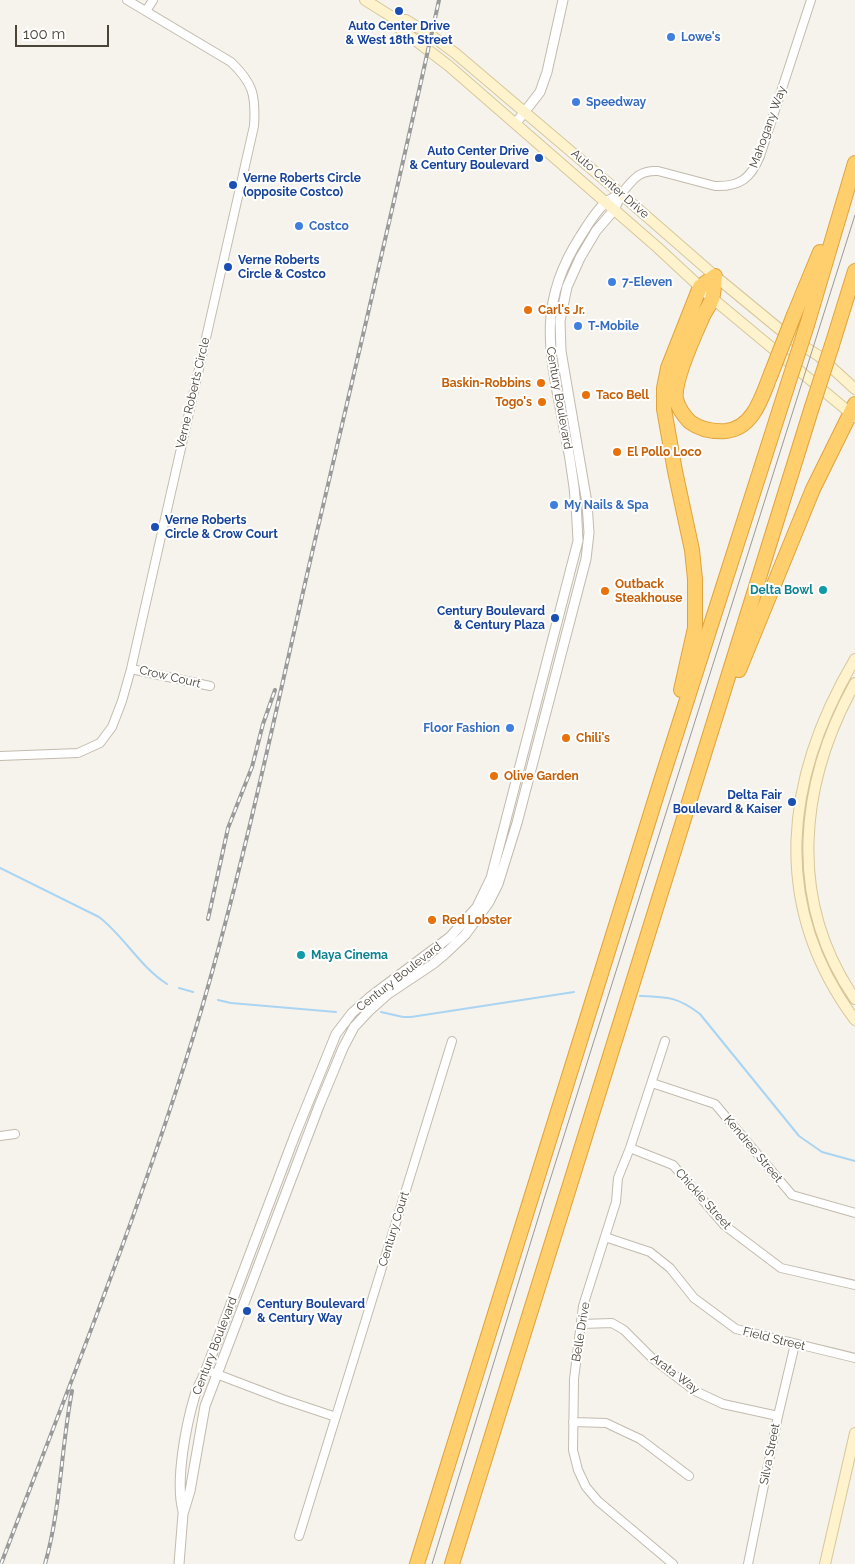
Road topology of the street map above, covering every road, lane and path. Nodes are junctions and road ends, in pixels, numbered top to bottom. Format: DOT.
graph roads {
  1 [pos="127,0"];
  2 [pos="153,0"];
  3 [pos="365,0"];
  4 [pos="563,0"];
  5 [pos="811,0"];
  6 [pos="146,11"];
  7 [pos="397,20"];
  8 [pos="525,112"];
  9 [pos="516,123"];
  10 [pos="854,168"];
  11 [pos="622,194"];
  12 [pos="606,202"];
  13 [pos="614,210"];
  14 [pos="855,271"];
  15 [pos="715,276"];
  16 [pos="700,286"];
  17 [pos="712,298"];
  18 [pos="855,389"];
  19 [pos="853,411"];
  20 [pos="855,659"];
  21 [pos="131,669"];
  22 [pos="855,683"];
  23 [pos="210,686"];
  24 [pos="0,756"];
  25 [pos="702,761"];
  26 [pos="661,781"];
  27 [pos="855,999"];
  28 [pos="855,1020"];
  29 [pos="452,1041"];
  30 [pos="665,1041"];
  31 [pos="652,1083"];
  32 [pos="15,1134"];
  33 [pos="0,1136"];
  34 [pos="630,1148"];
  35 [pos="855,1213"];
  36 [pos="604,1237"];
  37 [pos="855,1285"];
  38 [pos="581,1324"];
  39 [pos="795,1344"];
  40 [pos="855,1358"];
  41 [pos="206,1370"];
  42 [pos="216,1373"];
  43 [pos="778,1416"];
  44 [pos="336,1417"];
  45 [pos="573,1422"];
  46 [pos="855,1433"];
  47 [pos="689,1476"];
  48 [pos="183,1514"];
  49 [pos="299,1536"];
  50 [pos="178,1564"];
  51 [pos="417,1564"];
  52 [pos="452,1564"];
  53 [pos="673,1564"];
  54 [pos="748,1564"];
  55 [pos="825,1564"];
  1 -- 6 [label="street, Verne Roberts Circle"];
  2 -- 6 [label="street"];
  3 -- 7 [label="main road, Auto Center Drive"];
  4 -- 8 [label="street"];
  5 -- 11 [label="street, Mahogany Way"];
  6 -- 21 [label="street, Verne Roberts Circle"];
  7 -- 8 [label="main road, Auto Center Drive"];
  7 -- 9 [label="main road, Auto Center Drive"];
  8 -- 9 [label="street"];
  8 -- 11 [label="main road, Auto Center Drive"];
  9 -- 12 [label="main road, Auto Center Drive"];
  10 -- 17 [label="highway, bridge"];
  10 -- 26 [label="highway, bridge"];
  11 -- 12 [label="street, Century Boulevard"];
  11 -- 13 [label="street, Century Boulevard"];
  11 -- 15 [label="main road, Auto Center Drive"];
  12 -- 13 [label="main road, Auto Center Drive"];
  12 -- 41 [label="street, Century Boulevard"];
  13 -- 16 [label="main road, Auto Center Drive"];
  13 -- 42 [label="street, Century Boulevard"];
  14 -- 25 [label="highway, bridge"];
  15 -- 16 [label="highway"];
  15 -- 17 [label="highway"];
  15 -- 18 [label="main road, Auto Center Drive"];
  16 -- 17 [label="main road, Auto Center Drive"];
  16 -- 26 [label="highway"];
  17 -- 19 [label="main road, Auto Center Drive"];
  19 -- 25 [label="highway"];
  20 -- 28 [label="main road"];
  21 -- 23 [label="street, Crow Court"];
  21 -- 24 [label="street, Verne Roberts Circle"];
  22 -- 27 [label="main road"];
  25 -- 52 [label="highway"];
  26 -- 51 [label="highway"];
  29 -- 44 [label="street, Century Court"];
  30 -- 31 [label="street, Belle Drive"];
  31 -- 34 [label="street, Belle Drive"];
  31 -- 35 [label="street, Kendree Street"];
  32 -- 33 [label="street"];
  34 -- 36 [label="street, Belle Drive"];
  34 -- 37 [label="street, Chickie Street"];
  36 -- 38 [label="street, Belle Drive"];
  36 -- 39 [label="street, Field Street"];
  38 -- 43 [label="street, Arata Way"];
  38 -- 45 [label="street, Belle Drive"];
  39 -- 40 [label="street, Field Street"];
  39 -- 43 [label="street, Silva Street"];
  41 -- 42 [label="street"];
  41 -- 48 [label="street, Century Boulevard"];
  42 -- 44 [label="street"];
  42 -- 48 [label="street, Century Boulevard"];
  43 -- 54 [label="street, Silva Street"];
  44 -- 49 [label="street, Century Court"];
  45 -- 47 [label="street"];
  45 -- 53 [label="street, Belle Drive"];
  46 -- 55 [label="main road"];
  48 -- 50 [label="street, Century Boulevard"];
}
